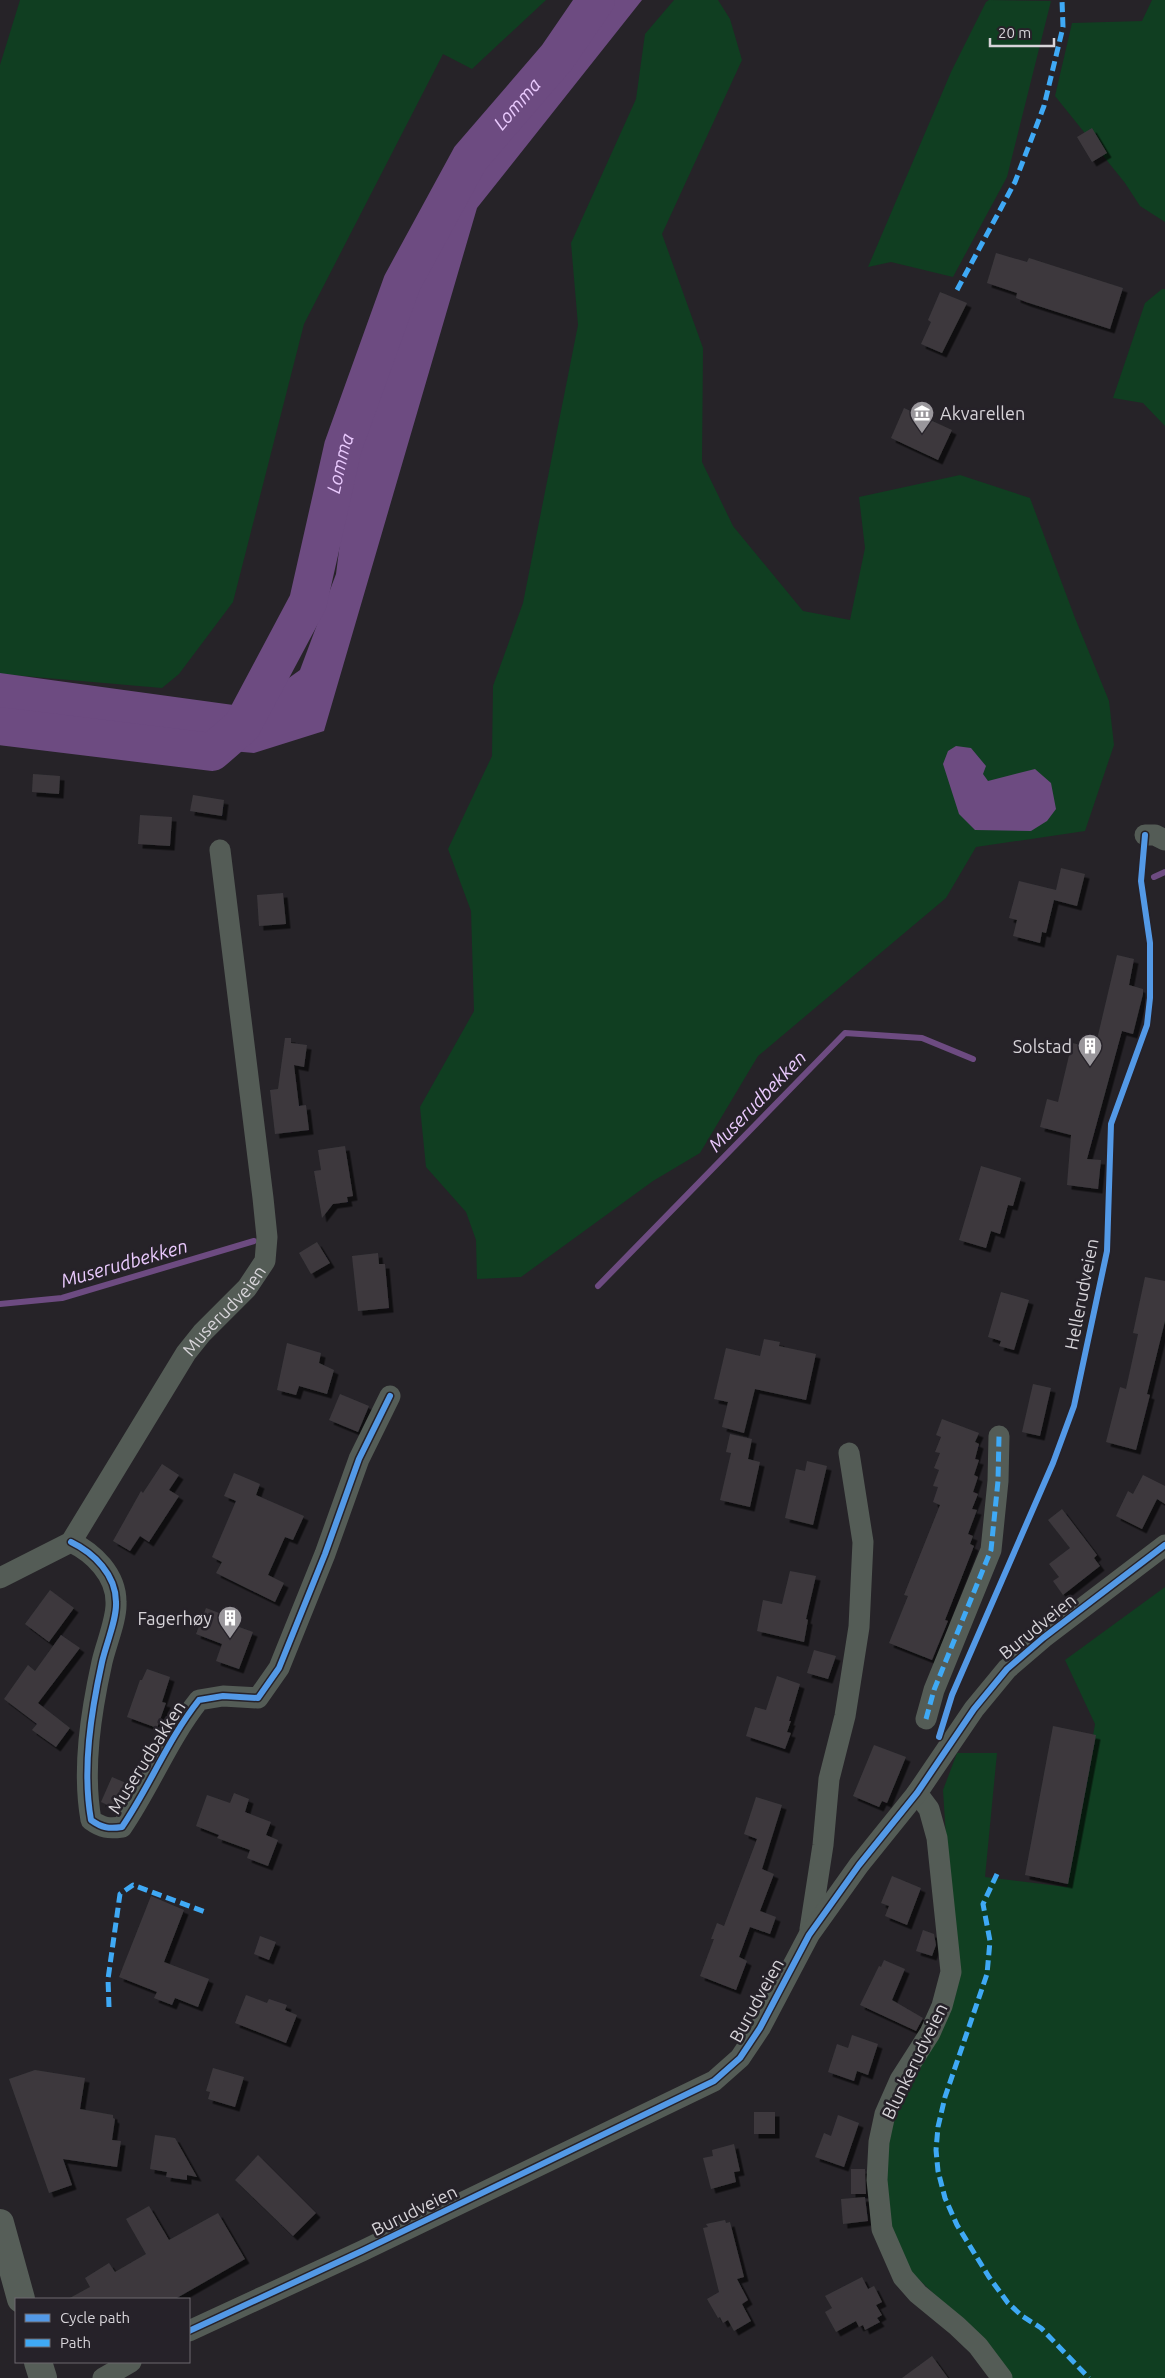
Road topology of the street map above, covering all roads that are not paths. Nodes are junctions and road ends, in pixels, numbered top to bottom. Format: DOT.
graph roads {
  1 [pos="220,850"];
  2 [pos="390,1396"];
  3 [pos="999,1436"];
  4 [pos="848,1452"];
  5 [pos="71,1542"];
  6 [pos="1165,1545"];
  7 [pos="0,1578"];
  8 [pos="926,1719"];
  9 [pos="917,1793"];
  10 [pos="809,1935"];
  11 [pos="0,2223"];
  12 [pos="21,2298"];
  13 [pos="190,2331"];
  14 [pos="38,2363"];
  15 [pos="128,2363"];
  16 [pos="43,2378"];
  17 [pos="103,2378"];
  18 [pos="1002,2378"];
  1 -- 5 [label="street, Muserudveien"];
  2 -- 5 [label="street, Muserudbakken"];
  3 -- 8 [label="street"];
  4 -- 10 [label="street, Burudveien"];
  5 -- 7 [label="street"];
  6 -- 9 [label="street, Burudveien"];
  9 -- 10 [label="street, Burudveien"];
  9 -- 18 [label="street, Blunkerudveien"];
  10 -- 13 [label="street, Burudveien"];
  11 -- 12 [label="street"];
  14 -- 16 [label="street"];
  15 -- 17 [label="street"];
}
